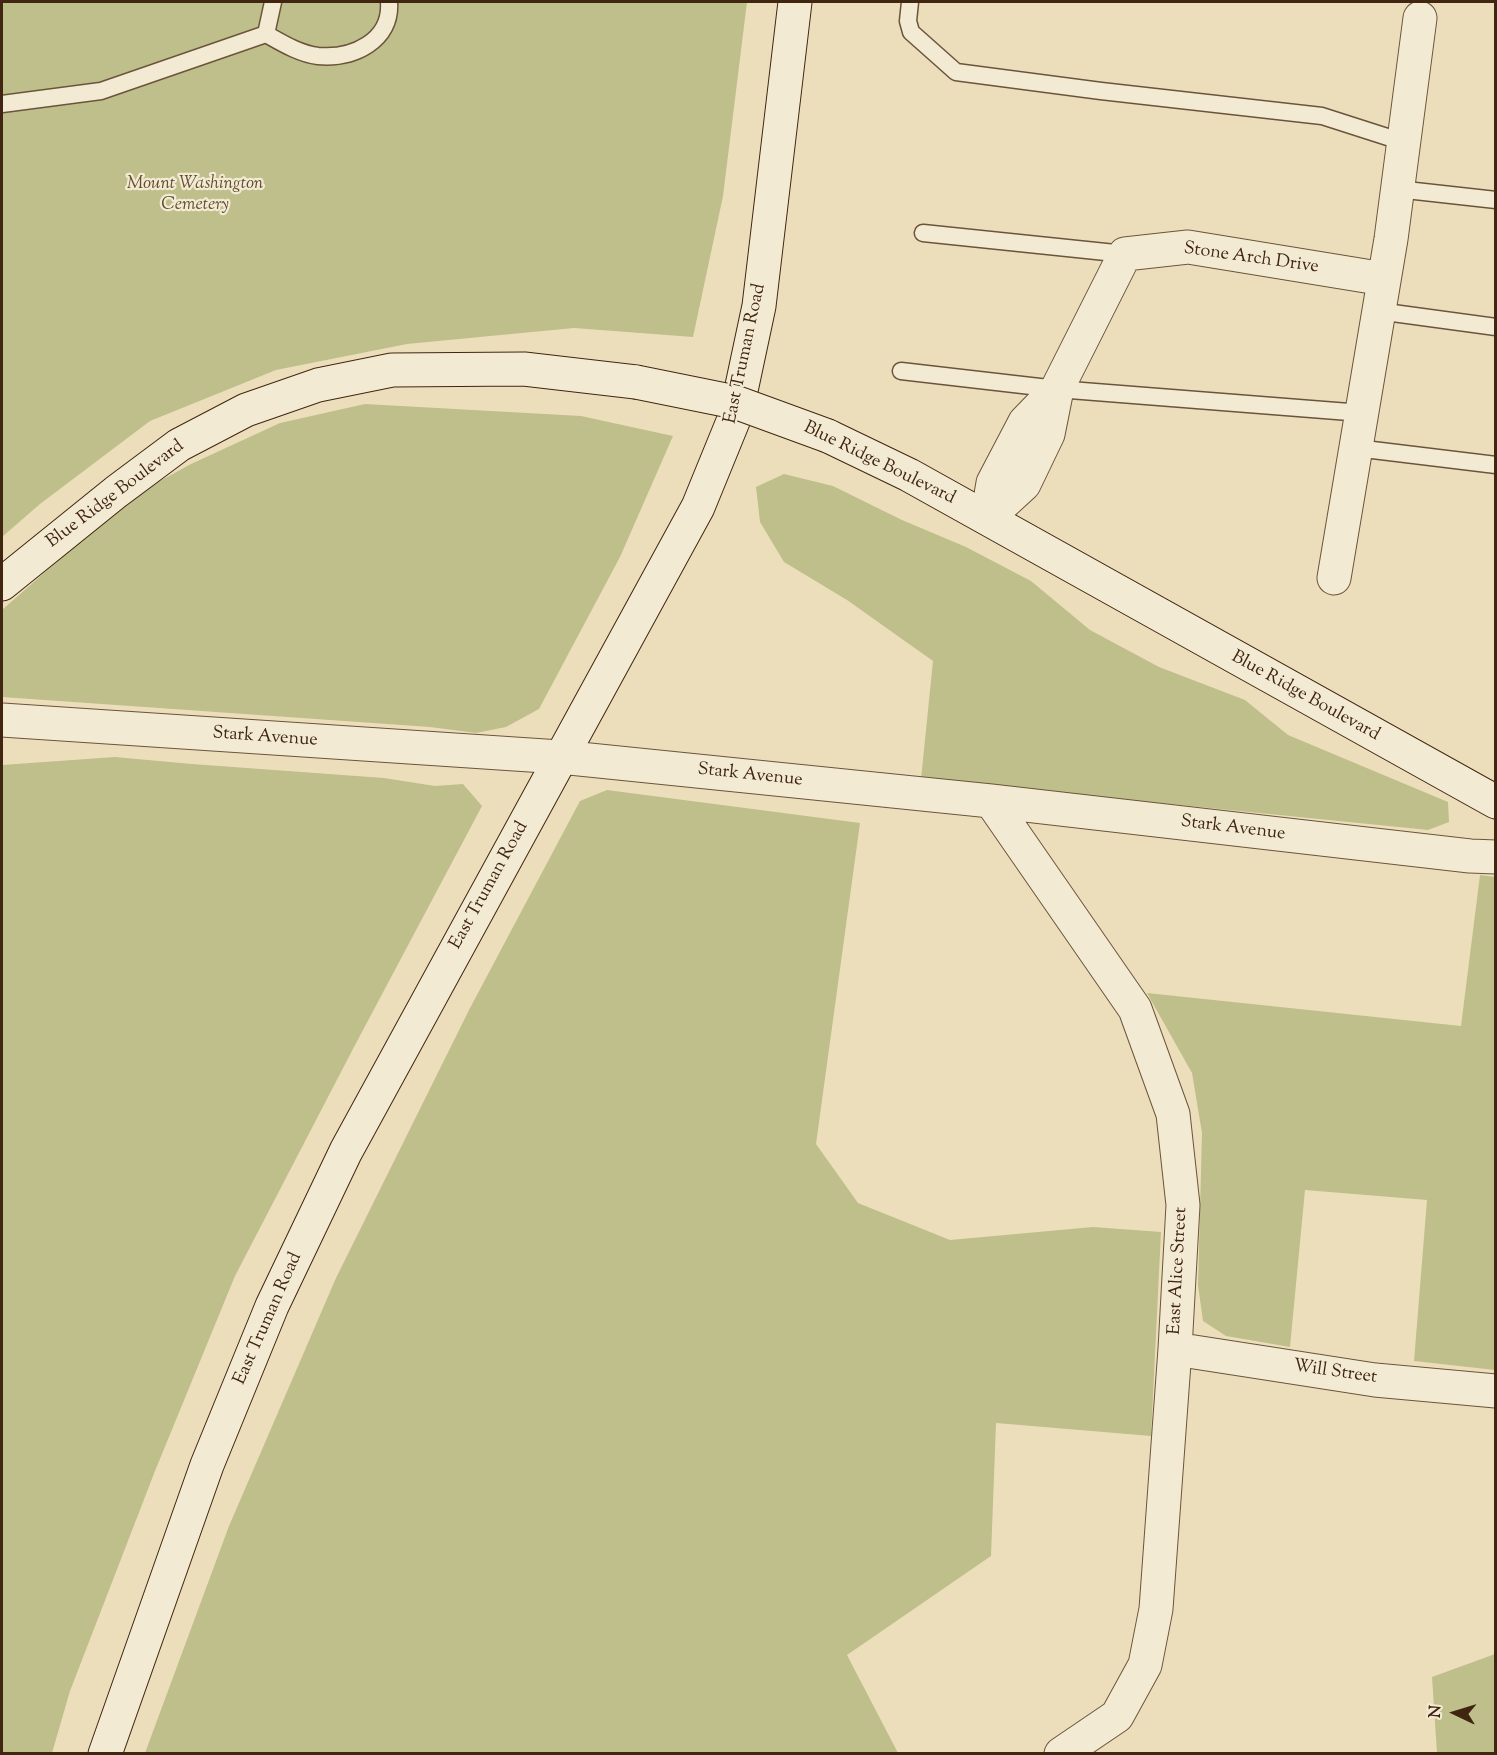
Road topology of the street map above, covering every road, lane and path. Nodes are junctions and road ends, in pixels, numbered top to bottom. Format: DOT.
graph roads {
  1 [pos="273,2"];
  2 [pos="389,2"];
  3 [pos="795,2"];
  4 [pos="910,2"];
  5 [pos="1420,10"];
  6 [pos="266,34"];
  7 [pos="2,104"];
  8 [pos="1403,142"];
  9 [pos="1397,189"];
  10 [pos="1496,200"];
  11 [pos="923,233"];
  12 [pos="1125,254"];
  13 [pos="1384,279"];
  14 [pos="1378,311"];
  15 [pos="1496,327"];
  16 [pos="901,371"];
  17 [pos="1057,389"];
  18 [pos="1362,413"];
  19 [pos="1356,448"];
  20 [pos="1496,465"];
  21 [pos="987,518"];
  22 [pos="1334,578"];
  23 [pos="2,584"];
  24 [pos="2,720"];
  25 [pos="560,757"];
  26 [pos="991,801"];
  27 [pos="1496,802"];
  28 [pos="1496,857"];
  29 [pos="1175,1349"];
  30 [pos="1496,1391"];
  31 [pos="105,1754"];
  32 [pos="1061,1754"];
  1 -- 6 [label="lane"];
  2 -- 6 [label="lane"];
  3 -- 25 [label="street, East Truman Road"];
  4 -- 8 [label="lane"];
  5 -- 8 [label="street"];
  6 -- 7 [label="lane"];
  8 -- 9 [label="street"];
  9 -- 10 [label="lane"];
  9 -- 13 [label="street"];
  11 -- 12 [label="lane"];
  12 -- 13 [label="street, Stone Arch Drive"];
  12 -- 17 [label="street"];
  13 -- 14 [label="street"];
  14 -- 15 [label="lane"];
  14 -- 18 [label="street"];
  16 -- 17 [label="lane"];
  17 -- 18 [label="lane"];
  17 -- 21 [label="street"];
  18 -- 19 [label="street"];
  19 -- 20 [label="lane"];
  19 -- 22 [label="street"];
  21 -- 23 [label="street, Blue Ridge Boulevard, bridge"];
  21 -- 27 [label="street, Blue Ridge Boulevard"];
  24 -- 25 [label="street, Stark Avenue"];
  25 -- 26 [label="street, Stark Avenue"];
  25 -- 31 [label="street, East Truman Road"];
  26 -- 28 [label="street, Stark Avenue"];
  26 -- 29 [label="street, East Alice Street"];
  29 -- 30 [label="street, Will Street"];
  29 -- 32 [label="street, East Alice Street"];
}
